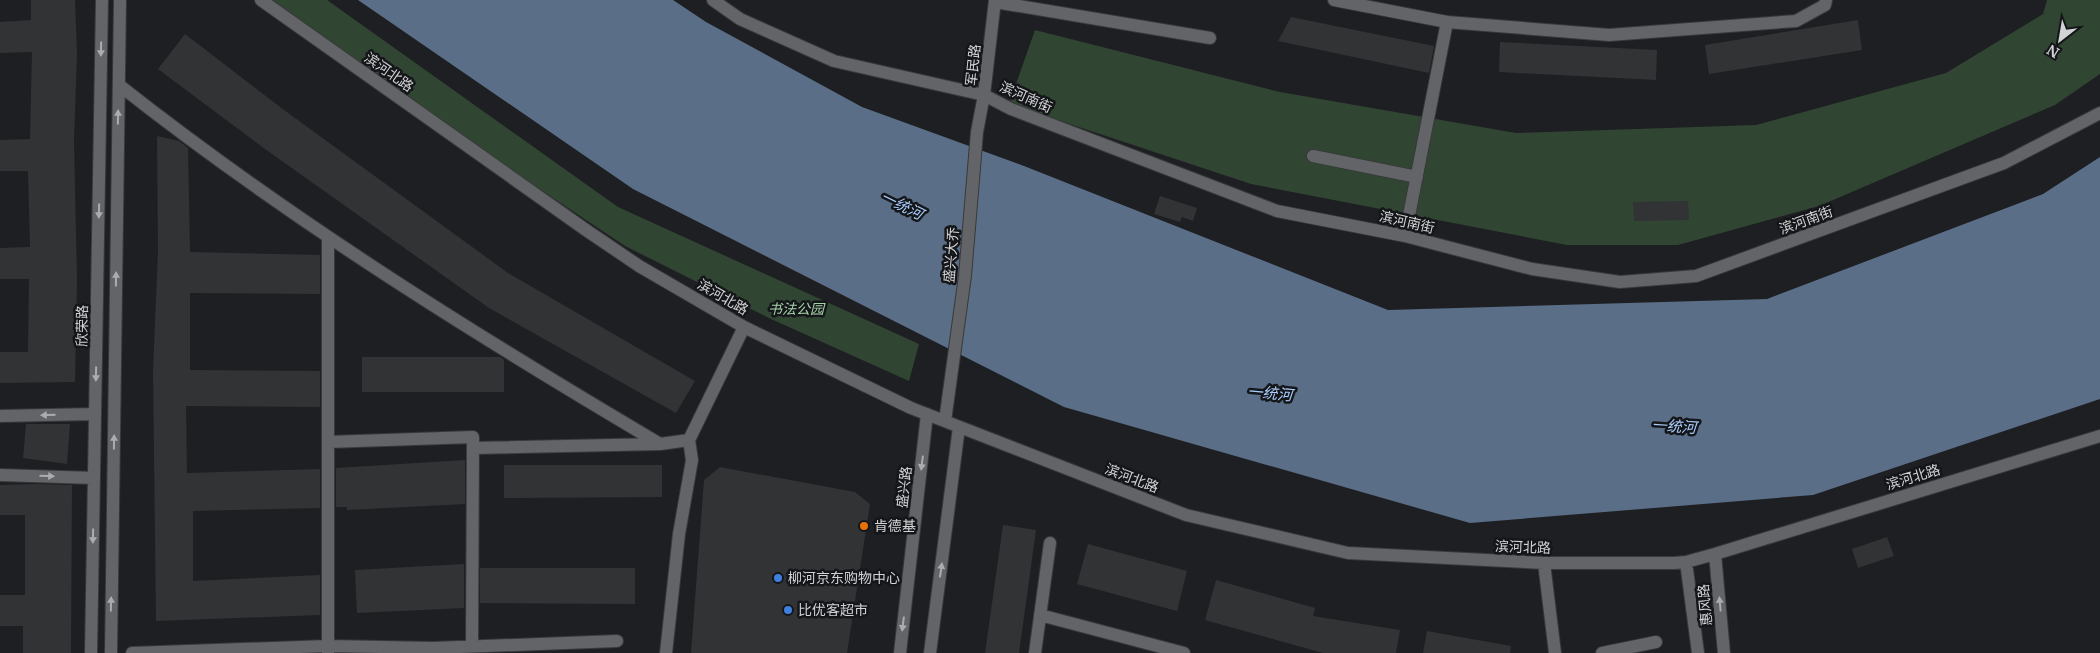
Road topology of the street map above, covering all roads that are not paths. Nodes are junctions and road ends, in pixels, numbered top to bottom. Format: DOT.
graph roads {
  1 [pos="102,0"];
  2 [pos="120,0"];
  3 [pos="261,0"];
  4 [pos="714,0"];
  5 [pos="1334,0"];
  6 [pos="1826,0"];
  7 [pos="995,1"];
  8 [pos="1447,22"];
  9 [pos="1210,38"];
  10 [pos="119,85"];
  11 [pos="984,95"];
  12 [pos="2100,113"];
  13 [pos="977,132"];
  14 [pos="1313,156"];
  15 [pos="1417,177"];
  16 [pos="1405,236"];
  17 [pos="328,238"];
  18 [pos="744,327"];
  19 [pos="95,414"];
  20 [pos="927,414"];
  21 [pos="0,416"];
  22 [pos="945,421"];
  23 [pos="959,427"];
  24 [pos="2100,436"];
  25 [pos="689,440"];
  26 [pos="328,442"];
  27 [pos="660,444"];
  28 [pos="473,448"];
  29 [pos="0,475"];
  30 [pos="94,478"];
  31 [pos="1050,543"];
  32 [pos="1715,554"];
  33 [pos="1686,562"];
  34 [pos="1544,564"];
  35 [pos="1040,615"];
  36 [pos="617,641"];
  37 [pos="1656,642"];
  38 [pos="472,646"];
  39 [pos="328,649"];
  40 [pos="433,650"];
  41 [pos="91,653"];
  42 [pos="110,653"];
  43 [pos="132,653"];
  44 [pos="666,653"];
  45 [pos="900,653"];
  46 [pos="930,653"];
  47 [pos="1035,653"];
  48 [pos="1184,653"];
  49 [pos="1555,653"];
  50 [pos="1602,653"];
  51 [pos="1698,653"];
  52 [pos="1724,653"];
  1 -- 19 [label="street, 欣荣路, one-way"];
  2 -- 10 [label="street"];
  3 -- 18 [label="street, 滨河北路"];
  4 -- 11 [label="street, 滨河南街"];
  5 -- 8 [label="street"];
  6 -- 8 [label="street"];
  7 -- 9 [label="street"];
  7 -- 11 [label="street, 军民路"];
  8 -- 15 [label="street"];
  10 -- 17 [label="street"];
  42 -- 10 [label="street, one-way"];
  11 -- 13 [label="street, 军民路"];
  11 -- 16 [label="street, 滨河南街"];
  12 -- 16 [label="street, 滨河南街"];
  13 -- 22 [label="street, 盛兴大乔"];
  14 -- 15 [label="street"];
  15 -- 16 [label="street"];
  17 -- 26 [label="street"];
  17 -- 27 [label="street"];
  18 -- 20 [label="street, 滨河北路"];
  18 -- 25 [label="street"];
  19 -- 21 [label="street, one-way"];
  19 -- 30 [label="street, 欣荣路"];
  20 -- 22 [label="street, 滨河北路"];
  20 -- 45 [label="street, 盛兴路, one-way"];
  22 -- 23 [label="street, 滨河北路"];
  23 -- 34 [label="street, 滨河北路"];
  46 -- 23 [label="street, one-way"];
  24 -- 32 [label="street, 滨河北路"];
  25 -- 27 [label="street"];
  25 -- 44 [label="street"];
  26 -- 28 [label="street"];
  26 -- 39 [label="street"];
  27 -- 28 [label="street"];
  28 -- 38 [label="street"];
  29 -- 30 [label="street, one-way"];
  30 -- 41 [label="street, 欣荣路, one-way"];
  31 -- 35 [label="street"];
  32 -- 33 [label="street, 滨河北路"];
  52 -- 32 [label="street, 惠风路, one-way"];
  33 -- 34 [label="street, 滨河北路"];
  33 -- 51 [label="street"];
  34 -- 49 [label="street"];
  35 -- 47 [label="street"];
  35 -- 48 [label="street"];
  36 -- 38 [label="street"];
  37 -- 50 [label="street"];
  38 -- 40 [label="street"];
  39 -- 40 [label="street"];
  39 -- 43 [label="street"];
}
